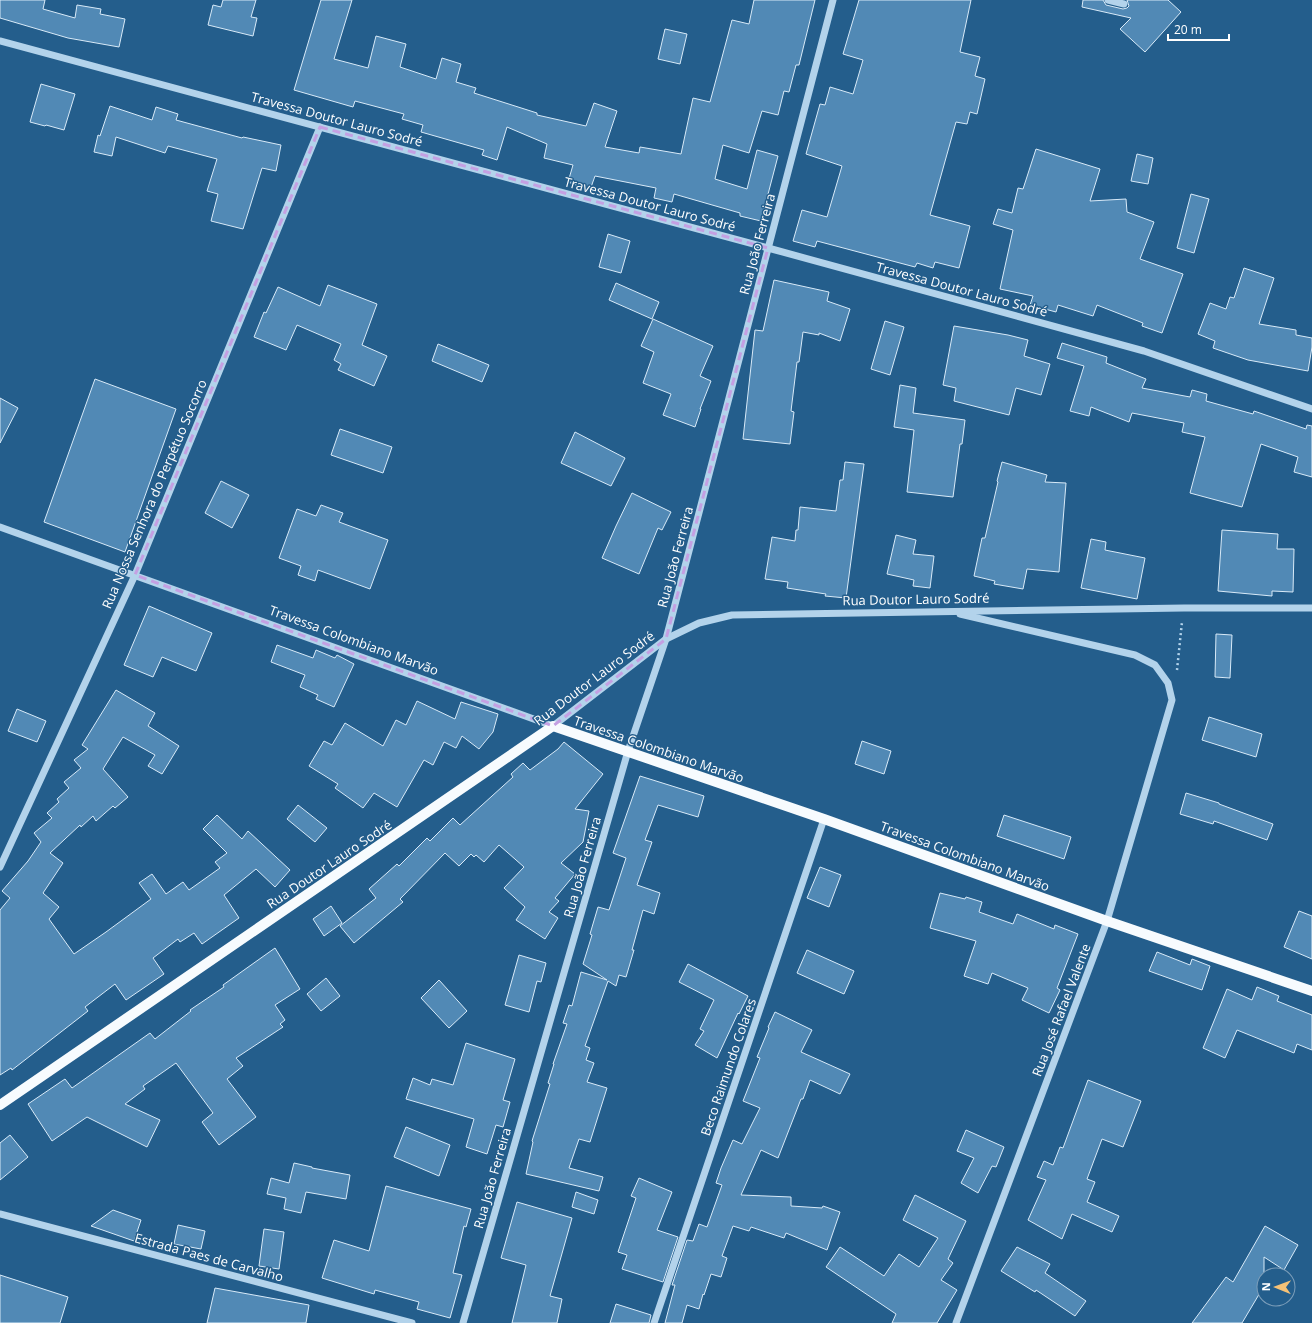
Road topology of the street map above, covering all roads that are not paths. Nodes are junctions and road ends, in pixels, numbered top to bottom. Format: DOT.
graph roads {
  1 [pos="833,0"];
  2 [pos="1108,0"];
  3 [pos="1124,4"];
  4 [pos="0,41"];
  5 [pos="320,127"];
  6 [pos="768,248"];
  7 [pos="1312,409"];
  8 [pos="0,527"];
  9 [pos="135,575"];
  10 [pos="1312,608"];
  11 [pos="948,612"];
  12 [pos="666,639"];
  13 [pos="553,726"];
  14 [pos="628,751"];
  15 [pos="824,819"];
  16 [pos="0,866"];
  17 [pos="1107,921"];
  18 [pos="1312,991"];
  19 [pos="0,1105"];
  20 [pos="0,1214"];
  21 [pos="412,1323"];
  22 [pos="463,1323"];
  23 [pos="654,1323"];
  24 [pos="956,1323"];
  1 -- 6 [label="street, Rua João Ferreira"];
  2 -- 3 [label="street"];
  4 -- 5 [label="street, Travessa Doutor Lauro Sodré"];
  5 -- 6 [label="street, Travessa Doutor Lauro Sodré"];
  5 -- 9 [label="street, Rua Nossa Senhora do Perpétuo Socorro"];
  6 -- 7 [label="street, Travessa Doutor Lauro Sodré"];
  6 -- 12 [label="street, Rua João Ferreira"];
  8 -- 9 [label="street, Travessa Colombiano Marvão"];
  9 -- 13 [label="street, Travessa Colombiano Marvão"];
  9 -- 16 [label="street, Rua Nossa Senhora do Perpétuo Socorro"];
  10 -- 11 [label="street, Rua Doutor Lauro Sodré"];
  11 -- 12 [label="street, Rua Doutor Lauro Sodré"];
  11 -- 17 [label="street, Rua José Rafael Valente"];
  12 -- 13 [label="street, Rua Doutor Lauro Sodré"];
  12 -- 14 [label="street, Rua João Ferreira"];
  13 -- 14 [label="main road, Travessa Colombiano Marvão"];
  13 -- 19 [label="main road, Rua Doutor Lauro Sodré"];
  14 -- 15 [label="main road, Travessa Colombiano Marvão"];
  14 -- 22 [label="street, Rua João Ferreira"];
  15 -- 17 [label="main road, Travessa Colombiano Marvão"];
  15 -- 23 [label="street, Beco Raimundo Colares"];
  17 -- 18 [label="main road, Travessa Colombiano Marvão"];
  17 -- 24 [label="street, Rua José Rafael Valente"];
  20 -- 21 [label="street, Estrada Paes de Carvalho"];
}
